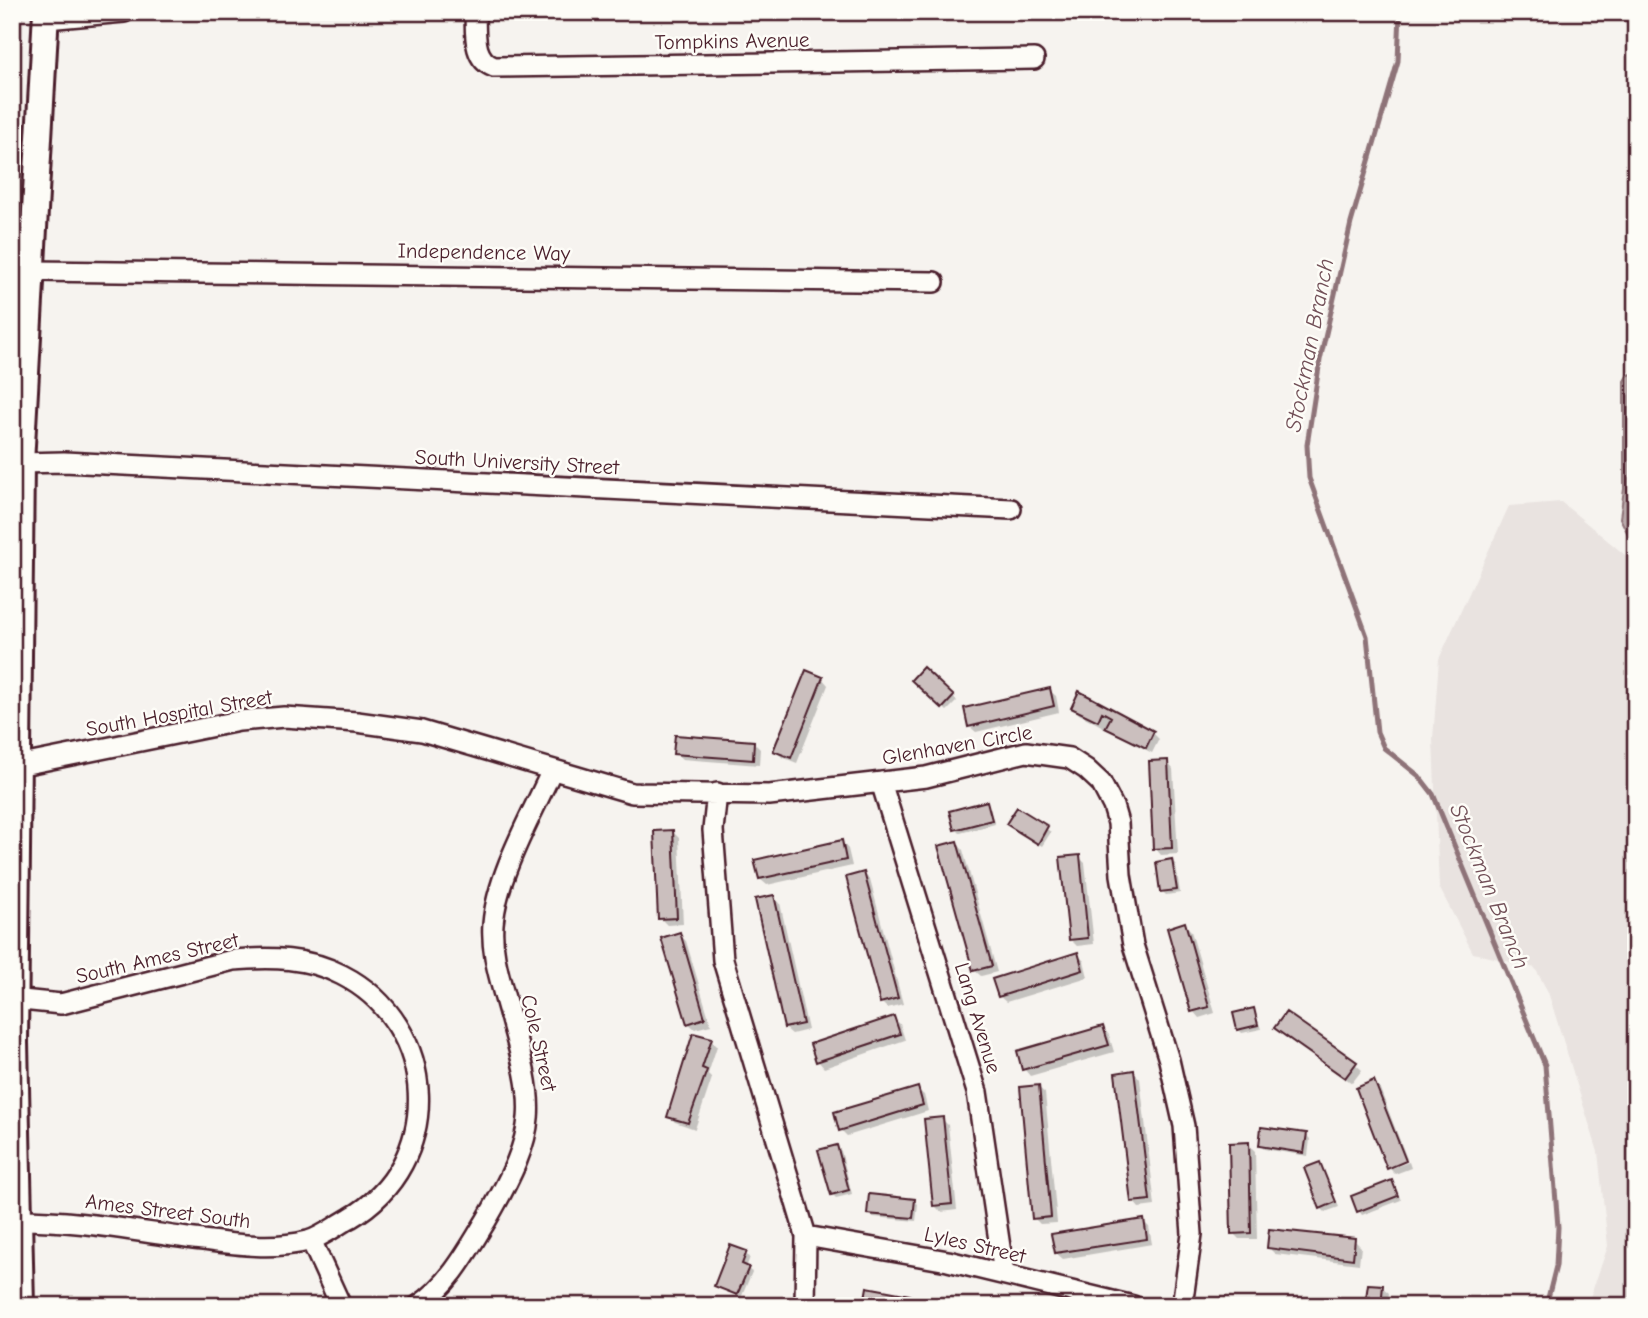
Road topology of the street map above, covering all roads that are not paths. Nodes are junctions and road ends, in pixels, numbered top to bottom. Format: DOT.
graph roads {
  1 [pos="124,12"];
  2 [pos="475,12"];
  3 [pos="46,16"];
  4 [pos="1034,59"];
  5 [pos="33,271"];
  6 [pos="934,282"];
  7 [pos="21,463"];
  8 [pos="1011,509"];
  9 [pos="15,766"];
  10 [pos="552,770"];
  11 [pos="881,782"];
  12 [pos="717,793"];
  13 [pos="14,999"];
  14 [pos="16,1220"];
  15 [pos="806,1236"];
  16 [pos="311,1240"];
  17 [pos="1004,1274"];
  18 [pos="21,1306"];
  19 [pos="341,1306"];
  20 [pos="418,1306"];
  21 [pos="805,1306"];
  22 [pos="1133,1306"];
  23 [pos="1182,1306"];
  1 -- 3 [label="street"];
  2 -- 4 [label="street, Tompkins Avenue"];
  3 -- 5 [label="main road"];
  5 -- 6 [label="street, Independence Way"];
  5 -- 7 [label="main road"];
  7 -- 8 [label="street, South University Street"];
  7 -- 9 [label="main road"];
  9 -- 10 [label="street, South Hospital Street"];
  9 -- 13 [label="main road"];
  10 -- 12 [label="street, South Hospital Street"];
  10 -- 20 [label="street, Cole Street"];
  11 -- 12 [label="street, Glenhaven Circle"];
  11 -- 17 [label="street, Lang Avenue"];
  11 -- 23 [label="street, Glenhaven Circle"];
  12 -- 15 [label="street"];
  13 -- 14 [label="main road"];
  13 -- 16 [label="street, South Ames Street"];
  14 -- 16 [label="street, Ames Street South"];
  14 -- 18 [label="main road"];
  15 -- 17 [label="street, Lyles Street"];
  15 -- 21 [label="street"];
  16 -- 19 [label="street"];
  17 -- 22 [label="street, Lyles Street"];
}
